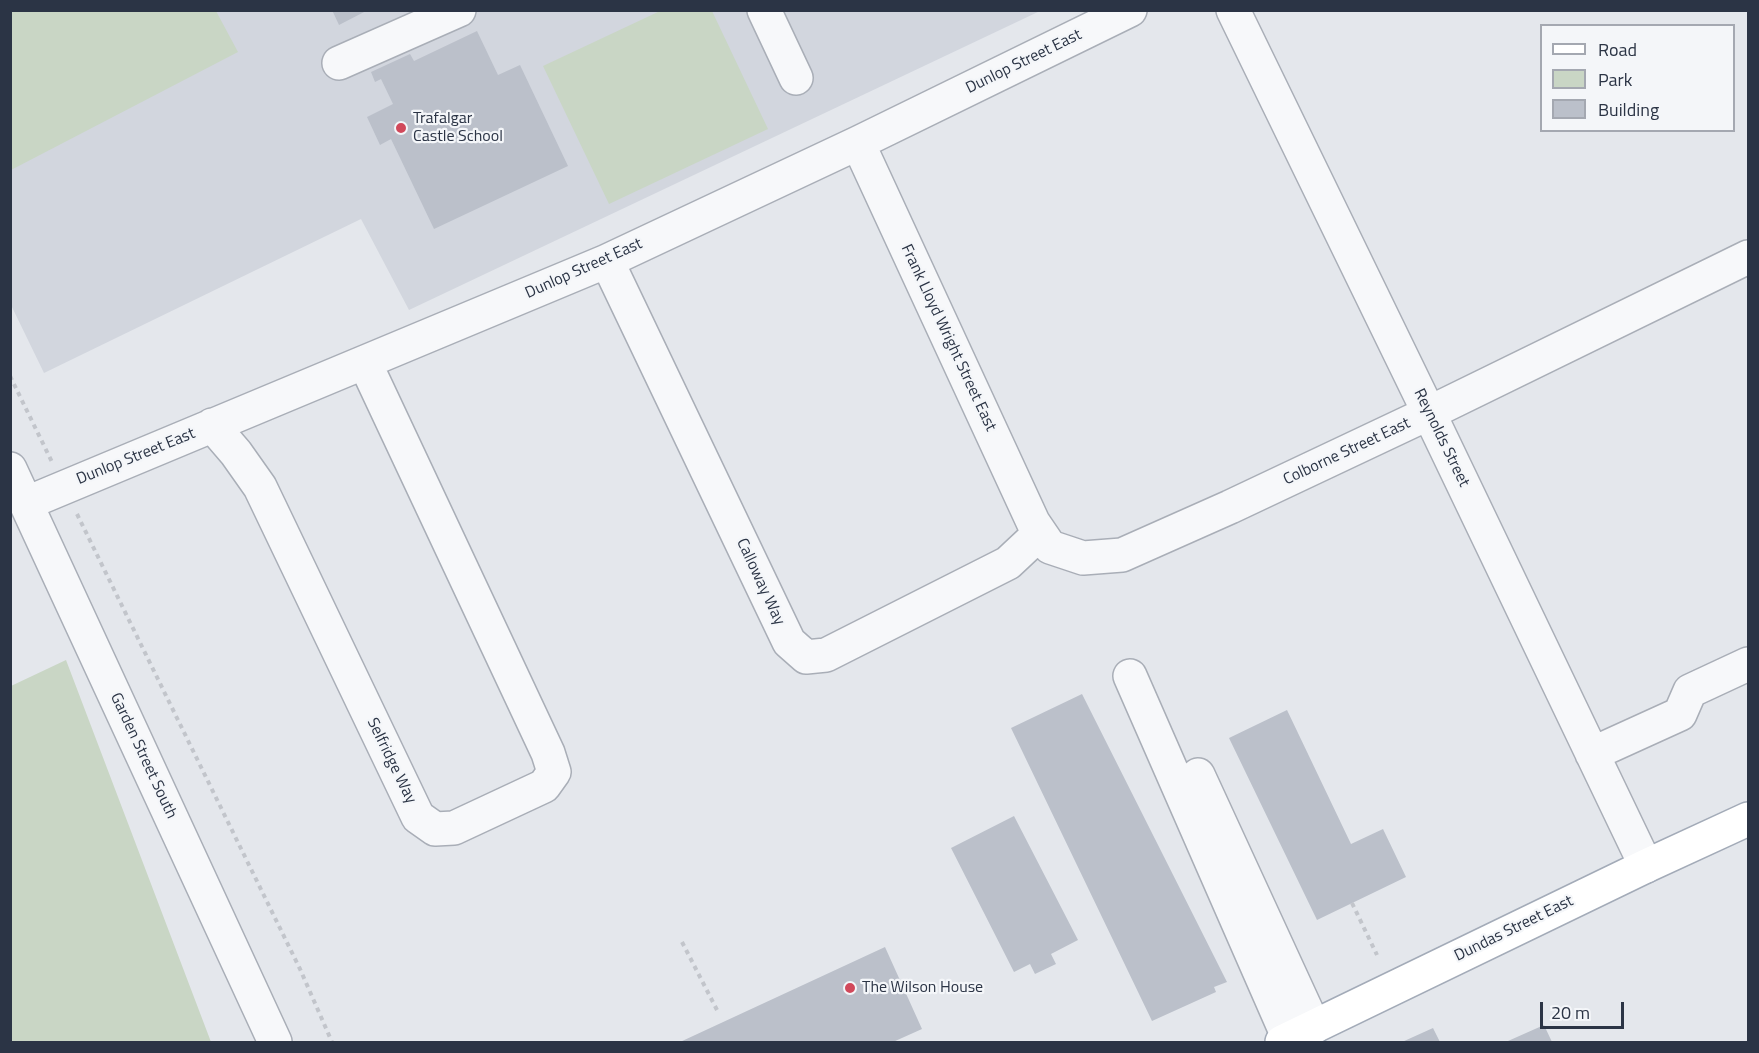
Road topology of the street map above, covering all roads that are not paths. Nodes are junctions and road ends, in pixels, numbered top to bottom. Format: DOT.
graph roads {
  1 [pos="459,10"];
  2 [pos="764,10"];
  3 [pos="1130,10"];
  4 [pos="1233,10"];
  5 [pos="339,63"];
  6 [pos="796,78"];
  7 [pos="858,143"];
  8 [pos="1749,257"];
  9 [pos="607,261"];
  10 [pos="365,363"];
  11 [pos="1429,413"];
  12 [pos="212,425"];
  13 [pos="10,469"];
  14 [pos="27,503"];
  15 [pos="1041,533"];
  16 [pos="1749,664"];
  17 [pos="1131,676"];
  18 [pos="1162,698"];
  19 [pos="1592,754"];
  20 [pos="1749,819"];
  21 [pos="1646,866"];
  22 [pos="1295,1036"];
  23 [pos="275,1042"];
  1 -- 5 [label="street"];
  2 -- 6 [label="street"];
  3 -- 7 [label="street, Dunlop Street East"];
  4 -- 11 [label="street, Reynolds Street"];
  7 -- 9 [label="street, Dunlop Street East"];
  7 -- 15 [label="street, Frank Lloyd Wright Street East"];
  8 -- 11 [label="street, Colborne Street East"];
  9 -- 10 [label="street, Dunlop Street East"];
  9 -- 15 [label="street, Calloway Way"];
  10 -- 12 [label="street, Dunlop Street East"];
  10 -- 12 [label="street, Selfridge Way"];
  11 -- 15 [label="street, Colborne Street East"];
  11 -- 19 [label="street, Reynolds Street"];
  12 -- 14 [label="street, Dunlop Street East"];
  13 -- 14 [label="street, Garden Street South"];
  14 -- 23 [label="street, Garden Street South"];
  16 -- 19 [label="street"];
  17 -- 22 [label="street"];
  18 -- 22 [label="street"];
  19 -- 21 [label="street, Reynolds Street"];
  20 -- 21 [label="main road, Dundas Street East"];
  21 -- 22 [label="main road, Dundas Street East"];
}
